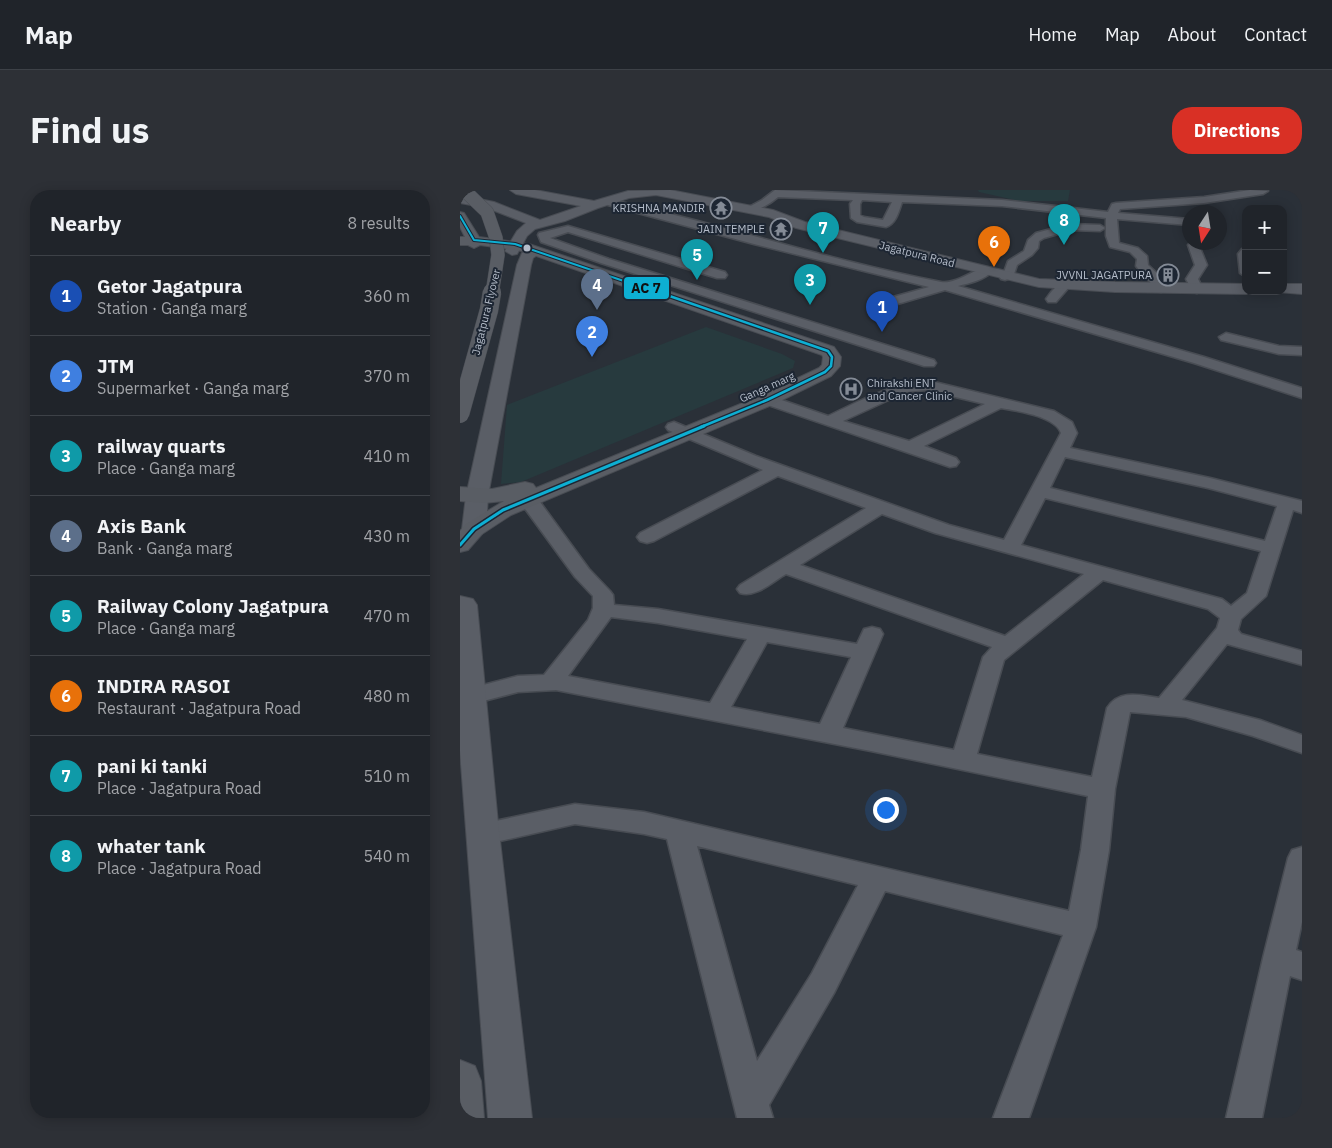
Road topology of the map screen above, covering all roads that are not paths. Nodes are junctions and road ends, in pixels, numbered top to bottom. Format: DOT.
graph roads {
  1 [pos="464,190"];
  2 [pos="516,190"];
  3 [pos="656,190"];
  4 [pos="970,190"];
  5 [pos="1265,190"];
  6 [pos="779,192"];
  7 [pos="1112,195"];
  8 [pos="460,198"];
  9 [pos="860,198"];
  10 [pos="898,200"];
  11 [pos="1204,200"];
  12 [pos="1262,202"];
  13 [pos="612,203"];
  14 [pos="1002,203"];
  15 [pos="594,205"];
  16 [pos="1203,205"];
  17 [pos="750,209"];
  18 [pos="1115,211"];
  19 [pos="460,216"];
  20 [pos="1182,221"];
  21 [pos="537,223"];
  22 [pos="1114,229"];
  23 [pos="464,243"];
  24 [pos="1196,250"];
  25 [pos="523,251"];
  26 [pos="635,252"];
  27 [pos="604,261"];
  28 [pos="986,271"];
  29 [pos="721,275"];
  30 [pos="1005,276"];
  31 [pos="944,286"];
  32 [pos="1064,286"];
  33 [pos="478,287"];
  34 [pos="1161,288"];
  35 [pos="1197,288"];
  36 [pos="1242,289"];
  37 [pos="1287,289"];
  38 [pos="1302,289"];
  39 [pos="1052,299"];
  40 [pos="890,302"];
  41 [pos="1226,337"];
  42 [pos="1302,351"];
  43 [pos="929,363"];
  44 [pos="1302,393"];
  45 [pos="767,400"];
  46 [pos="1000,402"];
  47 [pos="460,414"];
  48 [pos="829,422"];
  49 [pos="681,430"];
  50 [pos="910,447"];
  51 [pos="1059,451"];
  52 [pos="950,462"];
  53 [pos="777,470"];
  54 [pos="1040,490"];
  55 [pos="469,495"];
  56 [pos="519,497"];
  57 [pos="1295,504"];
  58 [pos="880,507"];
  59 [pos="467,537"];
  60 [pos="648,538"];
  61 [pos="1010,548"];
  62 [pos="1271,548"];
  63 [pos="784,566"];
  64 [pos="1099,573"];
  65 [pos="747,589"];
  66 [pos="460,604"];
  67 [pos="603,610"];
  68 [pos="1229,623"];
  69 [pos="761,634"];
  70 [pos="1008,645"];
  71 [pos="1302,658"];
  72 [pos="551,682"];
  73 [pos="472,696"];
  74 [pos="1164,707"];
  75 [pos="716,713"];
  76 [pos="828,734"];
  77 [pos="1302,744"];
  78 [pos="962,760"];
  79 [pos="1102,789"];
  80 [pos="678,832"];
  81 [pos="482,834"];
  82 [pos="1302,858"];
  83 [pos="877,877"];
  84 [pos="1081,927"];
  85 [pos="1290,962"];
  86 [pos="460,1082"];
  87 [pos="753,1110"];
  88 [pos="462,1118"];
  89 [pos="510,1118"];
  90 [pos="1011,1118"];
  91 [pos="1244,1118"];
  1 -- 47 [label="main road, Jagatpura Flyover, bridge"];
  2 -- 15 [label="street, Jagatpura Road"];
  3 -- 15 [label="street, Jagatpura Road"];
  3 -- 17 [label="street, Jagatpura Road"];
  4 -- 14 [label="street"];
  5 -- 11 [label="street"];
  5 -- 12 [label="street"];
  6 -- 9 [label="street"];
  6 -- 17 [label="street"];
  7 -- 18 [label="street"];
  8 -- 21 [label="street"];
  8 -- 33 [label="main road, Jagatpura Flyover"];
  9 -- 10 [label="street"];
  9 -- 10 [label="street"];
  10 -- 14 [label="street"];
  11 -- 16 [label="street"];
  11 -- 18 [label="street"];
  13 -- 31 [label="street"];
  14 -- 18 [label="street"];
  15 -- 21 [label="street, Jagatpura Road"];
  17 -- 28 [label="street, Jagatpura Road"];
  18 -- 20 [label="street"];
  18 -- 22 [label="street"];
  19 -- 23 [label="main road"];
  21 -- 25 [label="street"];
  22 -- 30 [label="street"];
  22 -- 34 [label="street"];
  23 -- 25 [label="main road, Ganga marg"];
  24 -- 35 [label="street"];
  25 -- 45 [label="main road"];
  25 -- 49 [label="main road, Ganga marg"];
  25 -- 55 [label="street"];
  26 -- 27 [label="street"];
  27 -- 29 [label="street"];
  27 -- 43 [label="street"];
  28 -- 30 [label="street, Jagatpura Road"];
  28 -- 31 [label="street"];
  30 -- 32 [label="street, Jagatpura Road"];
  31 -- 40 [label="street"];
  31 -- 44 [label="street"];
  32 -- 34 [label="street, Jagatpura Road"];
  32 -- 39 [label="street"];
  34 -- 35 [label="street, Jagatpura Road"];
  35 -- 36 [label="street, Jagatpura Road"];
  37 -- 38 [label="street"];
  41 -- 42 [label="street"];
  45 -- 48 [label="street"];
  45 -- 49 [label="main road"];
  46 -- 48 [label="street"];
  46 -- 50 [label="street"];
  46 -- 51 [label="street"];
  48 -- 50 [label="street"];
  49 -- 53 [label="street"];
  49 -- 56 [label="main road, Ganga marg"];
  50 -- 52 [label="street"];
  51 -- 54 [label="street"];
  51 -- 57 [label="street"];
  53 -- 58 [label="street"];
  53 -- 60 [label="street"];
  54 -- 61 [label="street"];
  54 -- 62 [label="street"];
  55 -- 56 [label="main road, Ganga marg"];
  55 -- 59 [label="street"];
  56 -- 59 [label="main road"];
  56 -- 67 [label="street"];
  57 -- 62 [label="street"];
  58 -- 61 [label="street"];
  58 -- 63 [label="street"];
  61 -- 64 [label="street"];
  62 -- 68 [label="street"];
  63 -- 65 [label="street"];
  63 -- 70 [label="street"];
  64 -- 68 [label="street"];
  64 -- 70 [label="street"];
  66 -- 73 [label="street"];
  67 -- 69 [label="street"];
  67 -- 72 [label="street"];
  68 -- 71 [label="street"];
  68 -- 74 [label="street"];
  69 -- 75 [label="street"];
  69 -- 76 [label="street"];
  70 -- 78 [label="street"];
  72 -- 73 [label="street"];
  72 -- 75 [label="street"];
  73 -- 81 [label="street"];
  74 -- 77 [label="street"];
  74 -- 79 [label="street"];
  75 -- 76 [label="street"];
  76 -- 78 [label="street"];
  78 -- 79 [label="street"];
  79 -- 84 [label="street"];
  80 -- 81 [label="street"];
  80 -- 83 [label="street"];
  80 -- 87 [label="street"];
  81 -- 89 [label="street"];
  82 -- 85 [label="street"];
  83 -- 84 [label="street"];
  83 -- 87 [label="street"];
  84 -- 90 [label="street"];
  85 -- 91 [label="street"];
  86 -- 88 [label="main road"];
}
